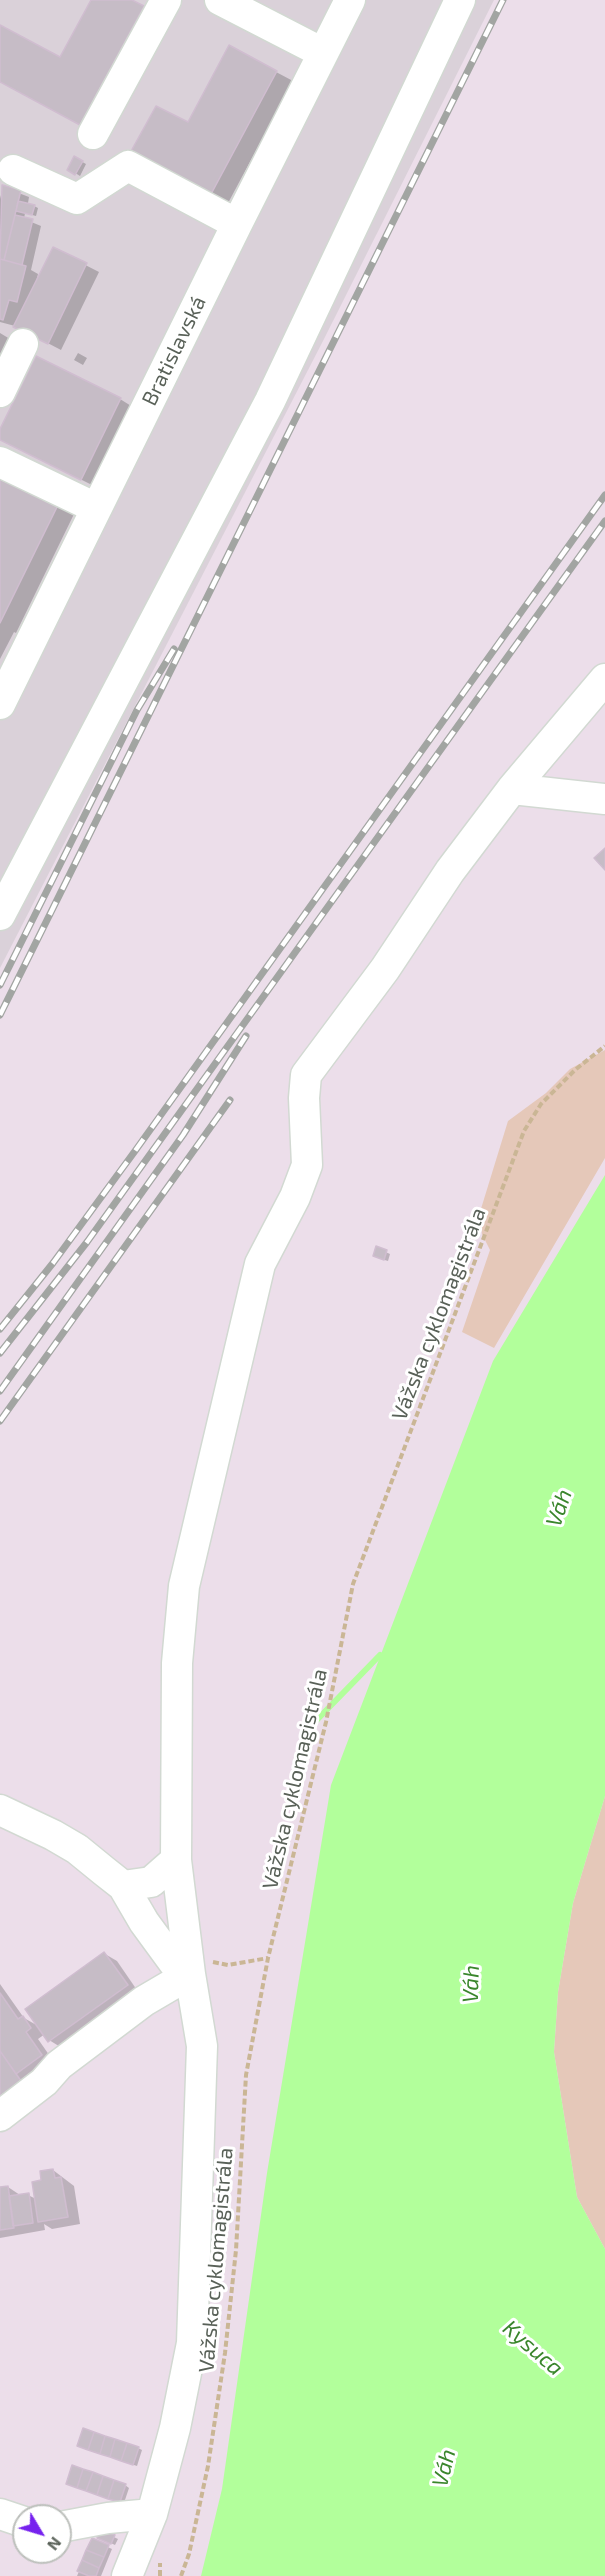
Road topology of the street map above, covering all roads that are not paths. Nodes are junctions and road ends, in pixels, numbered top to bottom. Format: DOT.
graph roads {
  1 [pos="165,0"];
  2 [pos="220,0"];
  3 [pos="350,0"];
  4 [pos="460,0"];
  5 [pos="323,53"];
  6 [pos="93,134"];
  7 [pos="13,170"];
  8 [pos="237,224"];
  9 [pos="23,344"];
  10 [pos="0,392"];
  11 [pos="0,462"];
  12 [pos="96,508"];
  13 [pos="605,679"];
  14 [pos="0,704"];
  15 [pos="512,789"];
  16 [pos="605,799"];
  17 [pos="0,915"];
  18 [pos="0,1810"];
  19 [pos="176,1860"];
  20 [pos="123,1887"];
  21 [pos="189,1966"];
  22 [pos="0,2116"];
  23 [pos="152,2514"];
  24 [pos="72,2525"];
  25 [pos="128,2576"];
  1 -- 6 [label="street"];
  2 -- 5 [label="street"];
  3 -- 5 [label="street, Bratislavská"];
  4 -- 17 [label="street"];
  5 -- 8 [label="street, Bratislavská"];
  7 -- 8 [label="street"];
  8 -- 12 [label="street, Bratislavská"];
  9 -- 10 [label="street"];
  11 -- 12 [label="street"];
  12 -- 14 [label="street, Bratislavská"];
  13 -- 15 [label="street"];
  15 -- 16 [label="street"];
  15 -- 19 [label="street"];
  18 -- 20 [label="street"];
  19 -- 20 [label="street"];
  19 -- 21 [label="street"];
  20 -- 21 [label="street"];
  21 -- 22 [label="street"];
  21 -- 23 [label="street"];
  23 -- 24 [label="street"];
  23 -- 25 [label="street"];
}
